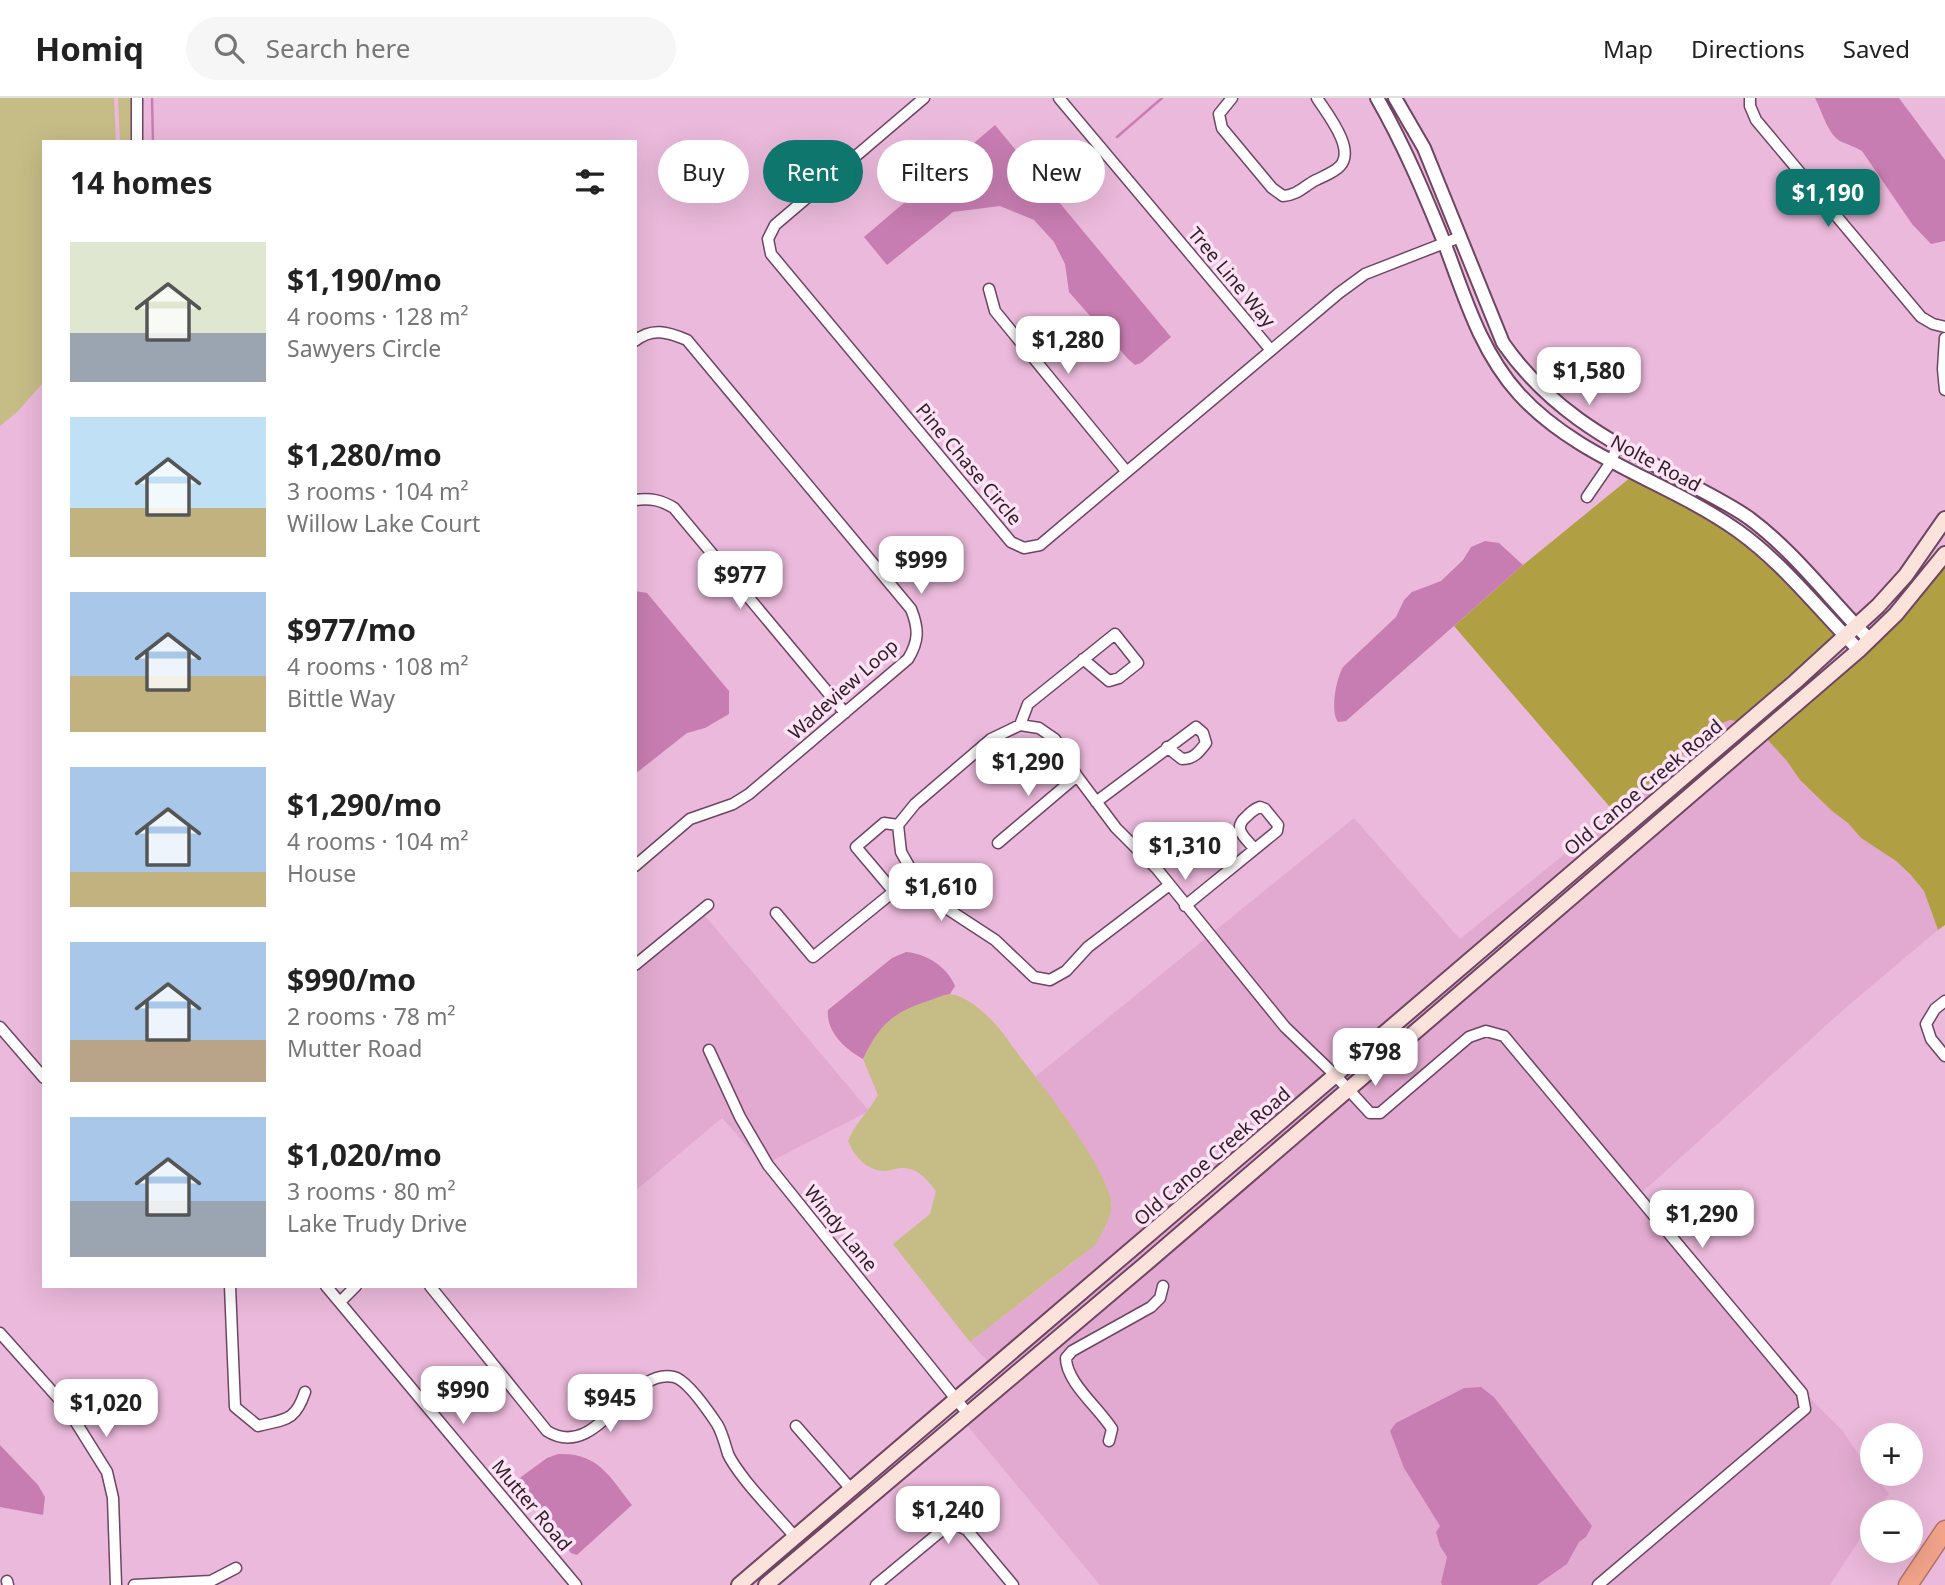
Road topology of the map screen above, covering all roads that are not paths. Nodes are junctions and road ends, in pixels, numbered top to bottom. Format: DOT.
graph roads {
  1 [pos="137,98"];
  2 [pos="925,98"];
  3 [pos="1059,98"];
  4 [pos="1231,98"];
  5 [pos="1317,98"];
  6 [pos="1377,98"];
  7 [pos="1388,98"];
  8 [pos="1395,98"];
  9 [pos="1750,98"];
  10 [pos="1408,120"];
  11 [pos="137,140"];
  12 [pos="1460,237"];
  13 [pos="1444,242"];
  14 [pos="989,289"];
  15 [pos="1945,327"];
  16 [pos="1945,338"];
  17 [pos="637,339"];
  18 [pos="1270,349"];
  19 [pos="1945,390"];
  20 [pos="1619,444"];
  21 [pos="1611,462"];
  22 [pos="1126,471"];
  23 [pos="1587,497"];
  24 [pos="637,500"];
  25 [pos="1945,519"];
  26 [pos="1945,553"];
  27 [pos="1851,632"];
  28 [pos="1864,645"];
  29 [pos="1083,659"];
  30 [pos="845,713"];
  31 [pos="1020,725"];
  32 [pos="1167,747"];
  33 [pos="1077,776"];
  34 [pos="1096,802"];
  35 [pos="898,825"];
  36 [pos="998,843"];
  37 [pos="1255,849"];
  38 [pos="637,864"];
  39 [pos="914,875"];
  40 [pos="1168,886"];
  41 [pos="894,892"];
  42 [pos="708,905"];
  43 [pos="1185,906"];
  44 [pos="776,912"];
  45 [pos="1474,956"];
  46 [pos="637,963"];
  47 [pos="1486,970"];
  48 [pos="1945,1000"];
  49 [pos="0,1027"];
  50 [pos="709,1049"];
  51 [pos="1945,1056"];
  52 [pos="1335,1075"];
  53 [pos="42,1076"];
  54 [pos="1347,1089"];
  55 [pos="1163,1286"];
  56 [pos="230,1288"];
  57 [pos="328,1288"];
  58 [pos="354,1288"];
  59 [pos="432,1288"];
  60 [pos="340,1302"];
  61 [pos="0,1333"];
  62 [pos="305,1392"];
  63 [pos="956,1399"];
  64 [pos="968,1414"];
  65 [pos="796,1426"];
  66 [pos="1110,1441"];
  67 [pos="851,1489"];
  68 [pos="1945,1530"];
  69 [pos="795,1537"];
  70 [pos="236,1568"];
  71 [pos="116,1585"];
  72 [pos="134,1585"];
  73 [pos="576,1585"];
  74 [pos="739,1585"];
  75 [pos="766,1585"];
  76 [pos="876,1585"];
  77 [pos="1013,1585"];
  78 [pos="1598,1585"];
  79 [pos="1908,1585"];
  1 -- 11 [label="street"];
  2 -- 22 [label="street, Pine Chase Circle"];
  3 -- 18 [label="street, Tree Line Way"];
  4 -- 5 [label="street"];
  6 -- 13 [label="street, Nolte Road"];
  7 -- 10 [label="street"];
  8 -- 10 [label="street, Nolte Road"];
  9 -- 15 [label="street"];
  10 -- 12 [label="street, Nolte Road"];
  12 -- 13 [label="street, Pine Chase Circle"];
  12 -- 20 [label="street, Nolte Road"];
  13 -- 18 [label="street, Pine Chase Circle"];
  13 -- 21 [label="street, Nolte Road"];
  14 -- 22 [label="street"];
  16 -- 19 [label="street"];
  17 -- 30 [label="street, Wadeview Loop"];
  18 -- 22 [label="street, Pine Chase Circle"];
  20 -- 21 [label="street"];
  20 -- 27 [label="street, Nolte Road"];
  21 -- 23 [label="street"];
  21 -- 27 [label="street, Nolte Road"];
  24 -- 30 [label="street"];
  25 -- 27 [label="main road, Old Canoe Creek Road"];
  26 -- 28 [label="main road, Old Canoe Creek Road"];
  27 -- 28 [label="street, Nolte Road"];
  27 -- 45 [label="main road, Old Canoe Creek Road"];
  28 -- 47 [label="main road, Old Canoe Creek Road"];
  29 -- 29 [label="street"];
  29 -- 31 [label="street"];
  30 -- 38 [label="street, Wadeview Loop"];
  31 -- 33 [label="street"];
  31 -- 35 [label="street"];
  32 -- 32 [label="street"];
  32 -- 34 [label="street"];
  33 -- 34 [label="street"];
  33 -- 36 [label="street"];
  34 -- 40 [label="street"];
  35 -- 39 [label="street"];
  35 -- 41 [label="street"];
  37 -- 43 [label="street"];
  39 -- 40 [label="street"];
  39 -- 41 [label="street"];
  40 -- 43 [label="street"];
  41 -- 44 [label="street"];
  42 -- 46 [label="street"];
  43 -- 52 [label="street"];
  45 -- 47 [label="main road"];
  45 -- 52 [label="main road, Old Canoe Creek Road"];
  47 -- 54 [label="main road, Old Canoe Creek Road"];
  48 -- 51 [label="street"];
  49 -- 53 [label="street"];
  50 -- 63 [label="street, Windy Lane"];
  52 -- 54 [label="street"];
  52 -- 63 [label="main road, Old Canoe Creek Road"];
  54 -- 64 [label="main road, Old Canoe Creek Road"];
  54 -- 78 [label="street"];
  55 -- 66 [label="street"];
  56 -- 62 [label="street"];
  57 -- 60 [label="street, Mutter Road"];
  58 -- 60 [label="street"];
  59 -- 69 [label="street"];
  60 -- 73 [label="street, Mutter Road"];
  61 -- 71 [label="street"];
  63 -- 64 [label="street, Windy Lane"];
  63 -- 67 [label="main road, Old Canoe Creek Road"];
  64 -- 75 [label="main road, Old Canoe Creek Road"];
  65 -- 67 [label="street"];
  67 -- 69 [label="main road, Old Canoe Creek Road"];
  68 -- 79 [label="highway"];
  69 -- 74 [label="main road, Old Canoe Creek Road"];
  70 -- 72 [label="street"];
  76 -- 77 [label="street"];
}
